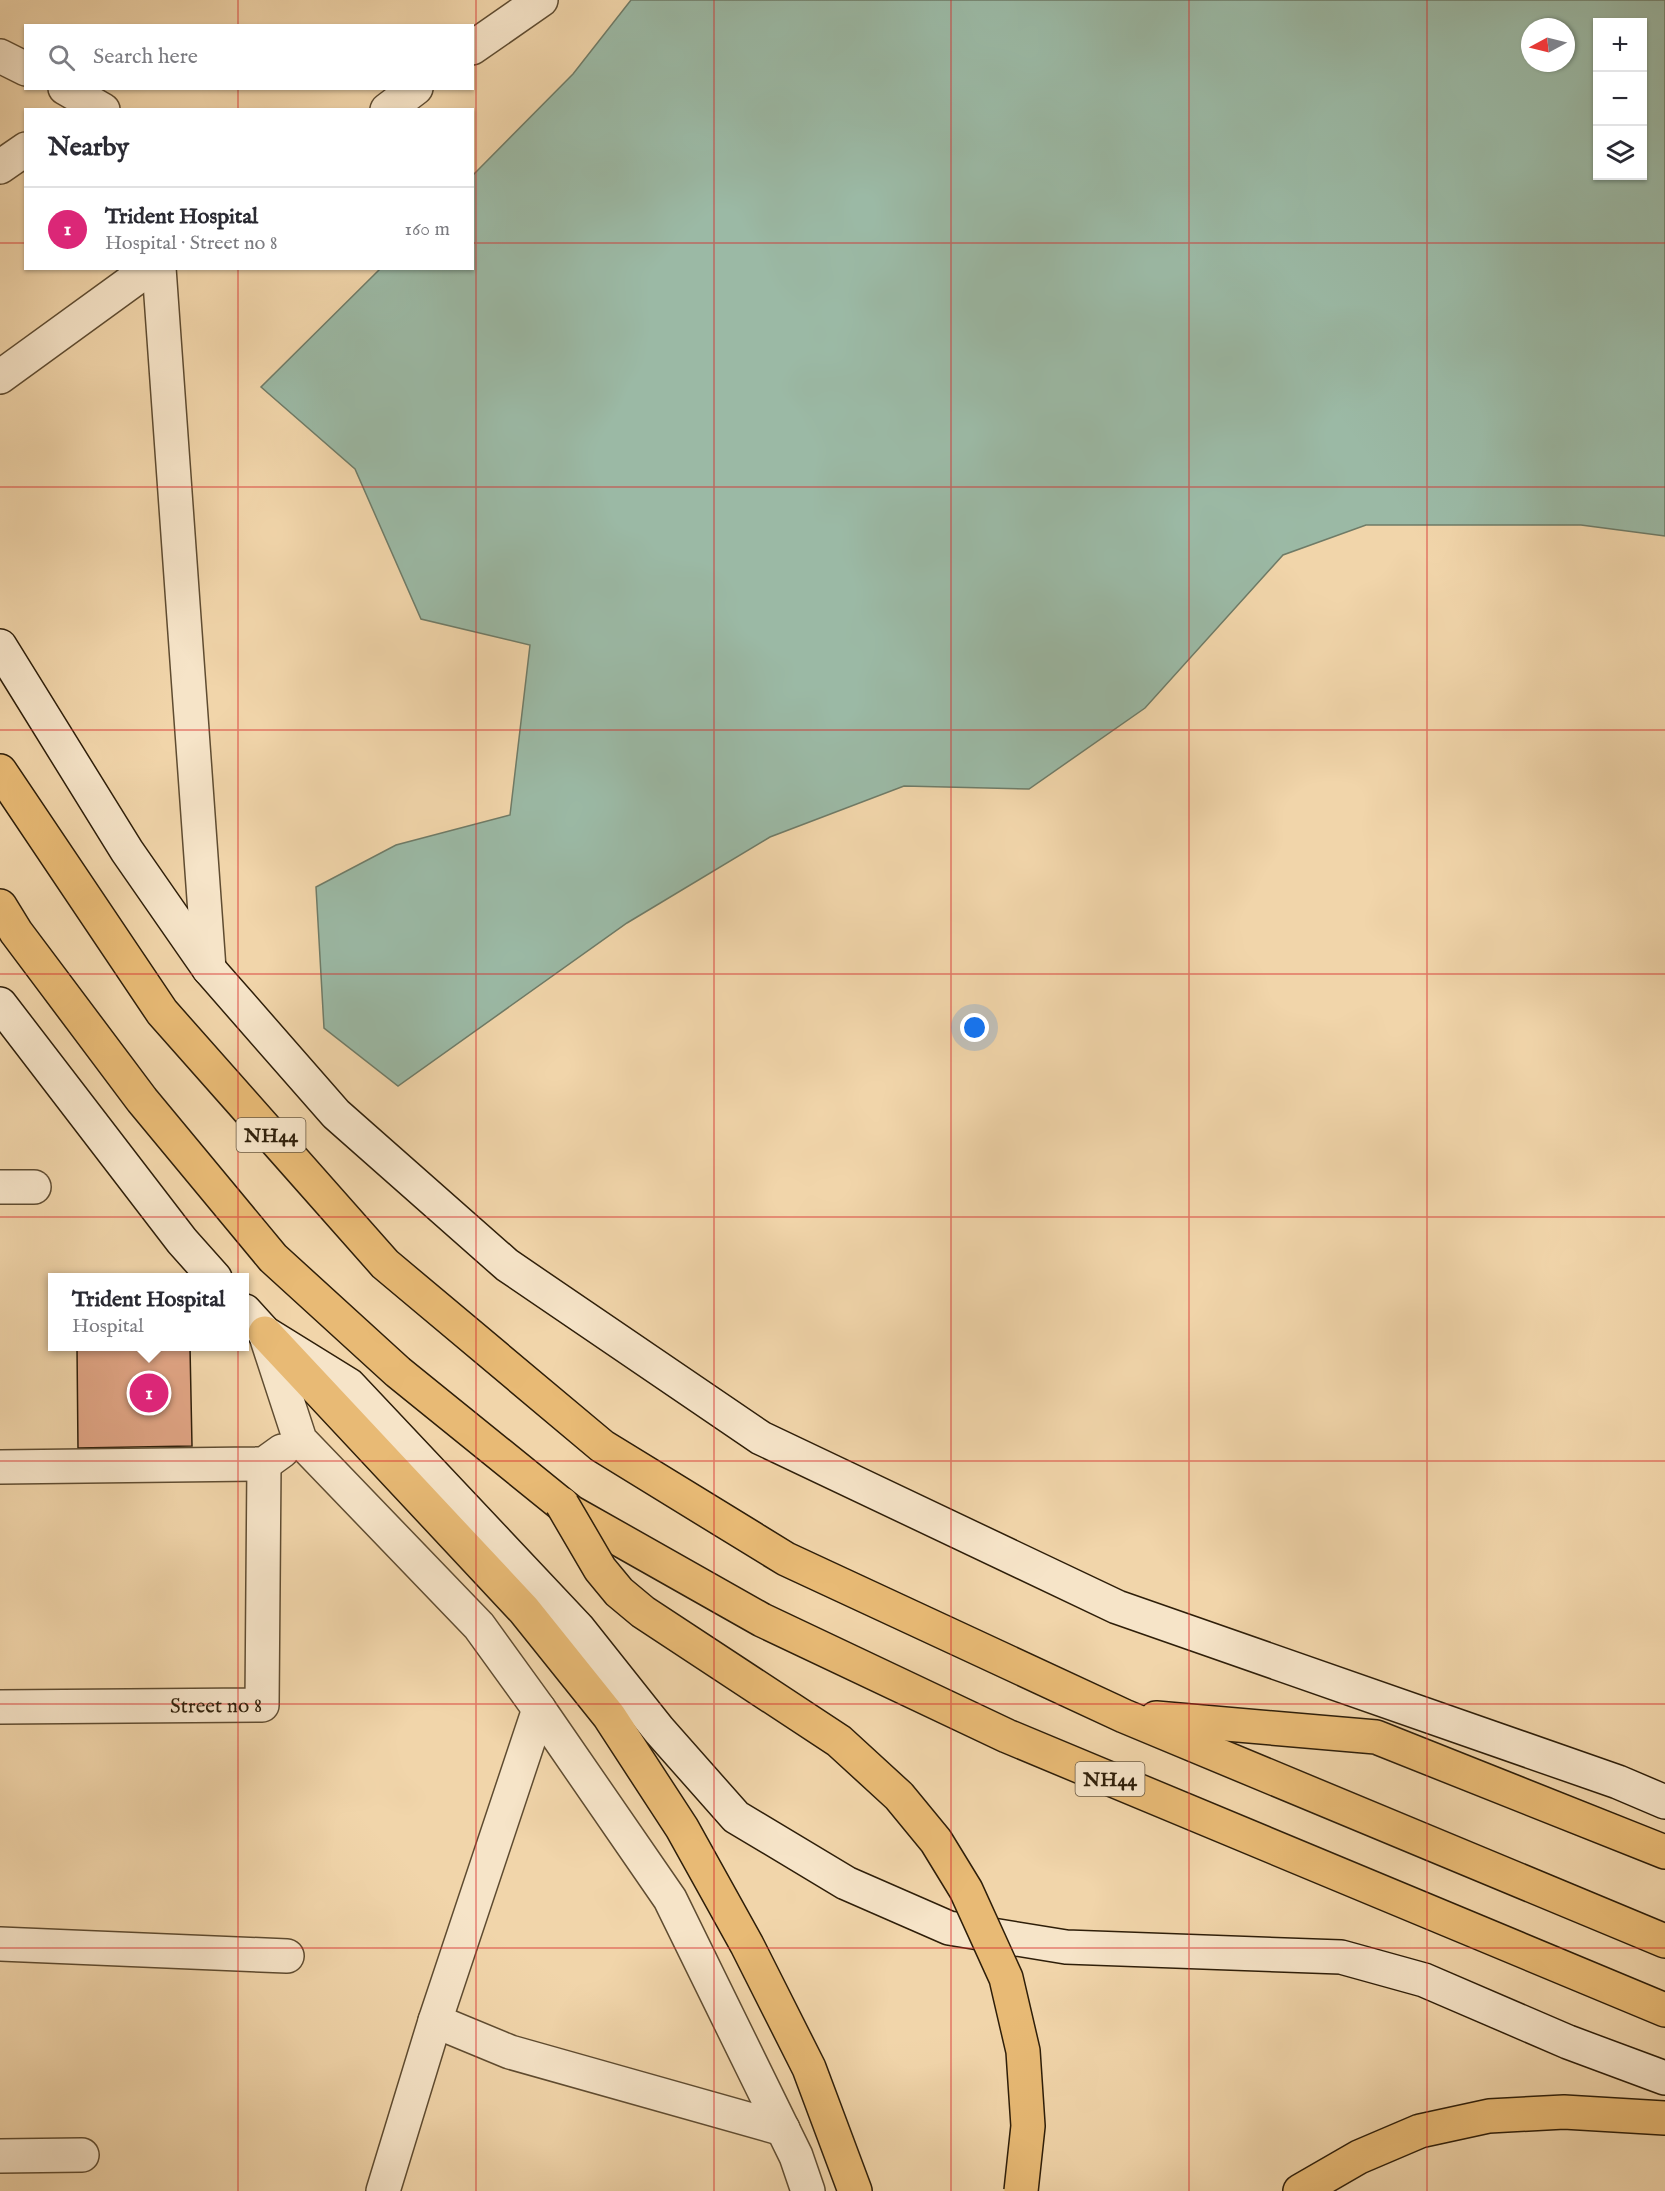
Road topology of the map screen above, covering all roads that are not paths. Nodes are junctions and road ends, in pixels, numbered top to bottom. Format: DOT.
graph roads {
  1 [pos="541,0"];
  2 [pos="474,47"];
  3 [pos="0,56"];
  4 [pos="24,68"];
  5 [pos="413,90"];
  6 [pos="390,108"];
  7 [pos="24,150"];
  8 [pos="0,167"];
  9 [pos="147,270"];
  10 [pos="159,270"];
  11 [pos="0,377"];
  12 [pos="0,646"];
  13 [pos="0,771"];
  14 [pos="0,906"];
  15 [pos="209,969"];
  16 [pos="0,1004"];
  17 [pos="34,1186"];
  18 [pos="0,1187"];
  19 [pos="211,1273"];
  20 [pos="255,1322"];
  21 [pos="300,1440"];
  22 [pos="264,1464"];
  23 [pos="0,1467"];
  24 [pos="562,1504"];
  25 [pos="0,1707"];
  26 [pos="539,1709"];
  27 [pos="1124,1716"];
  28 [pos="1665,1802"];
  29 [pos="1665,1852"];
  30 [pos="1665,1941"];
  31 [pos="0,1944"];
  32 [pos="287,1956"];
  33 [pos="1665,2010"];
  34 [pos="435,2021"];
  35 [pos="1665,2078"];
  36 [pos="1665,2118"];
  37 [pos="790,2143"];
  38 [pos="82,2155"];
  39 [pos="0,2157"];
  40 [pos="383,2191"];
  41 [pos="789,2191"];
  42 [pos="808,2191"];
  43 [pos="855,2191"];
  44 [pos="1021,2191"];
  45 [pos="1300,2191"];
  1 -- 2 [label="street"];
  3 -- 4 [label="street"];
  5 -- 6 [label="street"];
  7 -- 8 [label="street"];
  9 -- 11 [label="street"];
  10 -- 15 [label="street"];
  12 -- 15 [label="street"];
  13 -- 27 [label="main road, NH44"];
  14 -- 24 [label="main road, NH44"];
  15 -- 28 [label="street"];
  16 -- 19 [label="street"];
  17 -- 18 [label="street"];
  20 -- 21 [label="street"];
  20 -- 35 [label="street"];
  20 -- 43 [label="main road"];
  21 -- 22 [label="street"];
  21 -- 26 [label="street"];
  22 -- 23 [label="street"];
  22 -- 25 [label="street, Street no 8"];
  24 -- 33 [label="main road, NH44"];
  24 -- 44 [label="main road, bridge"];
  26 -- 34 [label="street"];
  26 -- 37 [label="street"];
  27 -- 29 [label="main road"];
  27 -- 30 [label="main road, NH44"];
  31 -- 32 [label="street"];
  34 -- 37 [label="street"];
  34 -- 40 [label="street"];
  36 -- 45 [label="main road"];
  37 -- 41 [label="street"];
  37 -- 42 [label="street"];
  38 -- 39 [label="street"];
}
